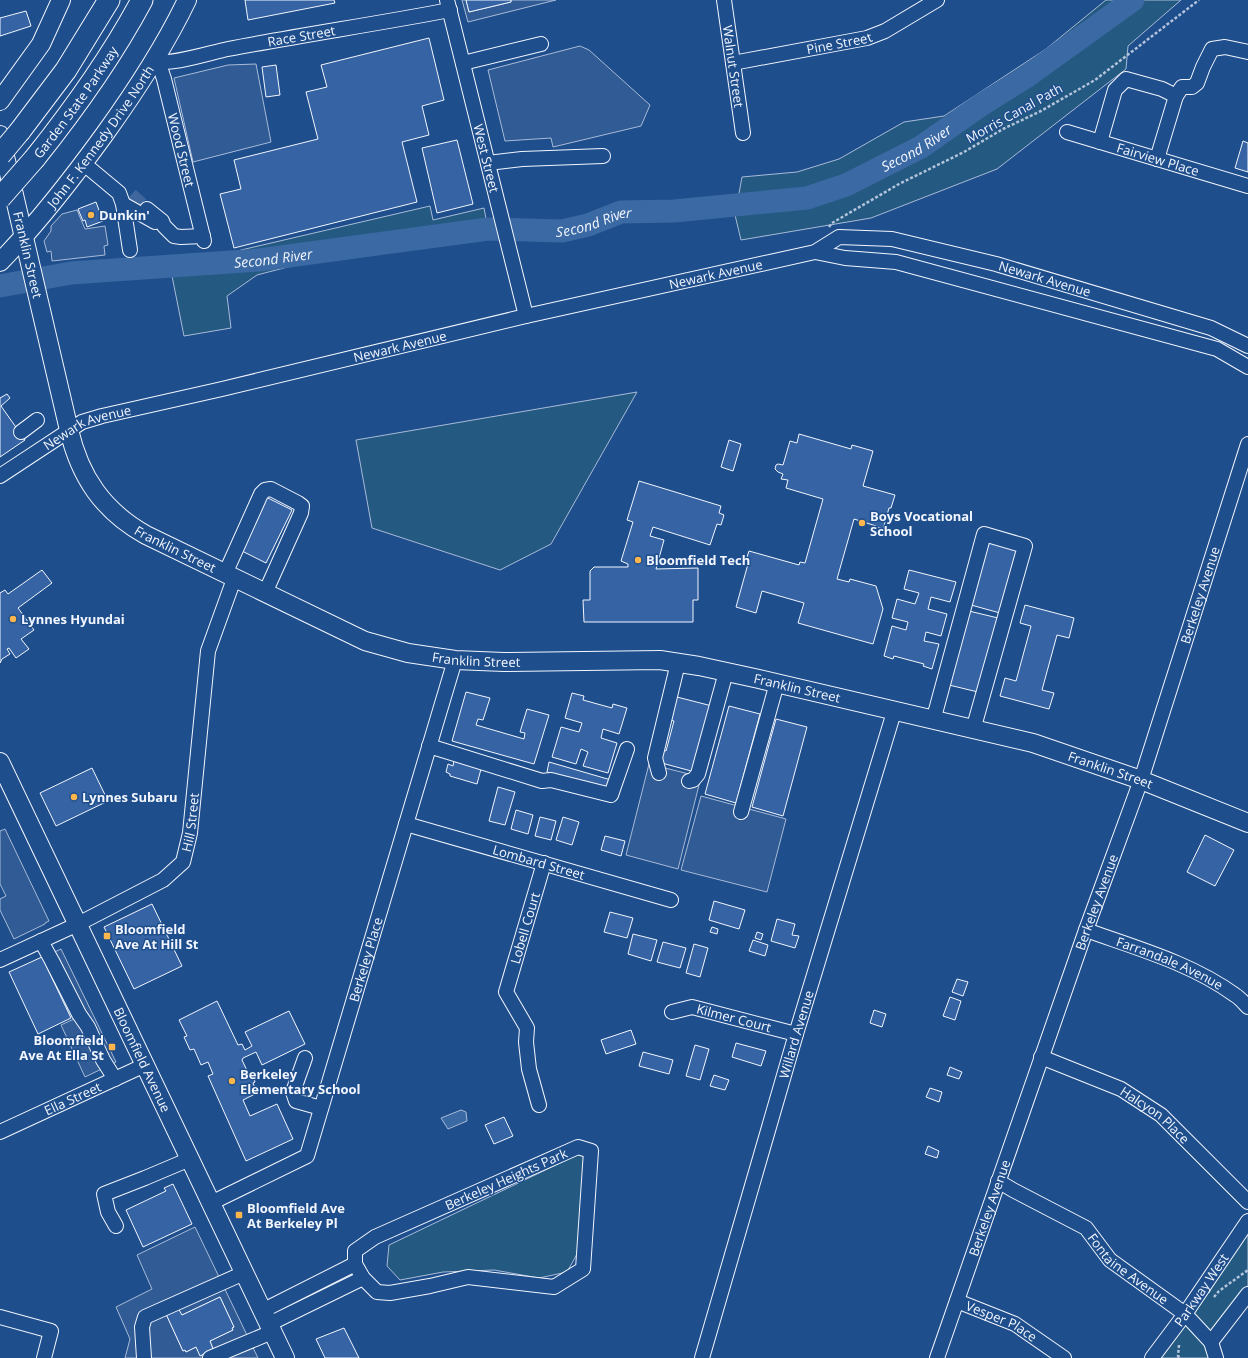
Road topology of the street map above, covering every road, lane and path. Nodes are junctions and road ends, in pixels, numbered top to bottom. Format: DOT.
graph roads {
  1 [pos="61,0"];
  2 [pos="109,0"];
  3 [pos="142,0"];
  4 [pos="187,0"];
  5 [pos="724,0"];
  6 [pos="937,0"];
  7 [pos="1199,0"];
  8 [pos="449,5"];
  9 [pos="542,44"];
  10 [pos="1248,52"];
  11 [pos="154,61"];
  12 [pos="463,63"];
  13 [pos="733,63"];
  14 [pos="1176,96"];
  15 [pos="0,101"];
  16 [pos="1067,132"];
  17 [pos="743,133"];
  18 [pos="0,135"];
  19 [pos="1100,142"];
  20 [pos="0,155"];
  21 [pos="603,156"];
  22 [pos="1157,159"];
  23 [pos="488,162"];
  24 [pos="83,163"];
  25 [pos="1248,186"];
  26 [pos="124,197"];
  27 [pos="0,198"];
  28 [pos="147,209"];
  29 [pos="164,226"];
  30 [pos="828,228"];
  31 [pos="24,237"];
  32 [pos="130,250"];
  33 [pos="814,252"];
  34 [pos="0,262"];
  35 [pos="526,316"];
  36 [pos="1248,346"];
  37 [pos="1248,367"];
  38 [pos="37,420"];
  39 [pos="68,430"];
  40 [pos="21,432"];
  41 [pos="1248,444"];
  42 [pos="0,476"];
  43 [pos="229,576"];
  44 [pos="264,593"];
  45 [pos="455,660"];
  46 [pos="678,663"];
  47 [pos="726,672"];
  48 [pos="777,684"];
  49 [pos="894,712"];
  50 [pos="933,721"];
  51 [pos="973,730"];
  52 [pos="429,746"];
  53 [pos="627,749"];
  54 [pos="0,762"];
  55 [pos="659,773"];
  56 [pos="689,780"];
  57 [pos="1141,780"];
  58 [pos="741,812"];
  59 [pos="1248,823"];
  60 [pos="406,824"];
  61 [pos="544,863"];
  62 [pos="671,900"];
  63 [pos="78,924"];
  64 [pos="1086,930"];
  65 [pos="41,941"];
  66 [pos="0,960"];
  67 [pos="1248,1008"];
  68 [pos="672,1012"];
  69 [pos="796,1034"];
  70 [pos="1041,1057"];
  71 [pos="305,1058"];
  72 [pos="145,1066"];
  73 [pos="115,1079"];
  74 [pos="539,1105"];
  75 [pos="321,1108"];
  76 [pos="0,1132"];
  77 [pos="190,1159"];
  78 [pos="998,1181"];
  79 [pos="1248,1202"];
  80 [pos="210,1203"];
  81 [pos="1248,1221"];
  82 [pos="116,1226"];
  83 [pos="354,1264"];
  84 [pos="1248,1270"];
  85 [pos="244,1273"];
  86 [pos="363,1278"];
  87 [pos="1248,1294"];
  88 [pos="957,1301"];
  89 [pos="1210,1301"];
  90 [pos="1185,1314"];
  91 [pos="0,1317"];
  92 [pos="268,1322"];
  93 [pos="1211,1342"];
  94 [pos="44,1358"];
  95 [pos="144,1358"];
  96 [pos="210,1358"];
  97 [pos="285,1358"];
  98 [pos="702,1358"];
  99 [pos="937,1358"];
  100 [pos="1064,1358"];
  101 [pos="1152,1358"];
  102 [pos="1216,1358"];
  1 -- 15 [label="main road"];
  2 -- 20 [label="highway, Garden State Parkway, bridge"];
  3 -- 27 [label="highway, Garden State Parkway, bridge"];
  4 -- 11 [label="main road, John F. Kennedy Drive North"];
  5 -- 13 [label="street, Walnut Street"];
  6 -- 13 [label="street, Pine Street"];
  7 -- 30 [label="path, Morris Canal Path"];
  8 -- 11 [label="street, Race Street"];
  8 -- 12 [label="street, West Street"];
  9 -- 12 [label="street"];
  10 -- 14 [label="street"];
  11 -- 24 [label="main road, John F. Kennedy Drive North"];
  11 -- 29 [label="street, Wood Street"];
  12 -- 23 [label="street, West Street"];
  13 -- 17 [label="street, Walnut Street"];
  14 -- 19 [label="street"];
  14 -- 22 [label="street"];
  16 -- 19 [label="street, Fairview Place"];
  18 -- 31 [label="main road, Franklin Street"];
  19 -- 22 [label="street, Fairview Place"];
  21 -- 23 [label="street"];
  22 -- 25 [label="street, Fairview Place"];
  23 -- 35 [label="street, West Street"];
  24 -- 26 [label="street"];
  24 -- 31 [label="main road, John F. Kennedy Drive North"];
  26 -- 29 [label="street"];
  26 -- 32 [label="street"];
  28 -- 29 [label="street"];
  31 -- 34 [label="main road, John F. Kennedy Drive North"];
  31 -- 39 [label="main road, Franklin Street"];
  33 -- 35 [label="street, Newark Avenue"];
  33 -- 36 [label="street, Newark Avenue"];
  33 -- 37 [label="street, Newark Avenue"];
  35 -- 39 [label="street, Newark Avenue"];
  38 -- 40 [label="street"];
  39 -- 42 [label="street, Newark Avenue"];
  39 -- 43 [label="main road, Franklin Street"];
  41 -- 57 [label="street, Berkeley Avenue"];
  43 -- 44 [label="main road, Franklin Street"];
  43 -- 44 [label="street, Hill Street"];
  43 -- 63 [label="street, Hill Street"];
  44 -- 45 [label="main road, Franklin Street"];
  45 -- 46 [label="main road, Franklin Street"];
  45 -- 52 [label="street, Berkeley Place"];
  46 -- 47 [label="main road, Franklin Street"];
  46 -- 55 [label="street"];
  47 -- 48 [label="main road, Franklin Street"];
  47 -- 56 [label="street"];
  48 -- 49 [label="main road, Franklin Street"];
  48 -- 58 [label="street"];
  49 -- 50 [label="main road, Franklin Street"];
  49 -- 69 [label="street, Willard Avenue"];
  50 -- 51 [label="main road, Franklin Street"];
  50 -- 51 [label="street"];
  51 -- 57 [label="main road, Franklin Street"];
  52 -- 53 [label="street"];
  52 -- 60 [label="street, Berkeley Place"];
  54 -- 63 [label="main road, Bloomfield Avenue"];
  57 -- 59 [label="main road, Franklin Street"];
  57 -- 64 [label="street, Berkeley Avenue"];
  60 -- 61 [label="street, Lombard Street"];
  60 -- 75 [label="street, Berkeley Place"];
  61 -- 62 [label="street, Lombard Street"];
  61 -- 74 [label="street, Lobell Court"];
  63 -- 65 [label="street, Hill Street"];
  63 -- 72 [label="main road, Bloomfield Avenue"];
  64 -- 67 [label="street, Farrandale Avenue"];
  64 -- 70 [label="street, Berkeley Avenue"];
  65 -- 66 [label="street, Hill Street"];
  65 -- 73 [label="street"];
  68 -- 69 [label="street, Kilmer Court"];
  69 -- 98 [label="street, Willard Avenue"];
  70 -- 78 [label="street, Berkeley Avenue"];
  70 -- 79 [label="street, Halcyon Place"];
  71 -- 75 [label="street"];
  72 -- 73 [label="street, Ella Street"];
  72 -- 77 [label="main road, Bloomfield Avenue"];
  73 -- 76 [label="street, Ella Street"];
  75 -- 80 [label="street, Berkeley Place"];
  77 -- 80 [label="main road, Bloomfield Avenue"];
  77 -- 82 [label="street"];
  78 -- 88 [label="street, Berkeley Avenue"];
  78 -- 90 [label="street, Fontaine Avenue"];
  80 -- 85 [label="main road, Bloomfield Avenue"];
  81 -- 90 [label="street, Parkway West"];
  83 -- 86 [label="street, Berkeley Heights Park"];
  83 -- 86 [label="street, Berkeley Heights Park"];
  83 -- 92 [label="street"];
  84 -- 89 [label="path"];
  85 -- 92 [label="main road, Bloomfield Avenue"];
  85 -- 95 [label="street"];
  86 -- 92 [label="street"];
  87 -- 93 [label="street"];
  88 -- 99 [label="street, Berkeley Avenue"];
  88 -- 100 [label="street, Vesper Place"];
  90 -- 93 [label="street, Fontaine Avenue"];
  90 -- 101 [label="street, Parkway West"];
  91 -- 94 [label="street"];
  92 -- 96 [label="street"];
  92 -- 97 [label="main road, Bloomfield Avenue"];
  93 -- 102 [label="street"];
}
